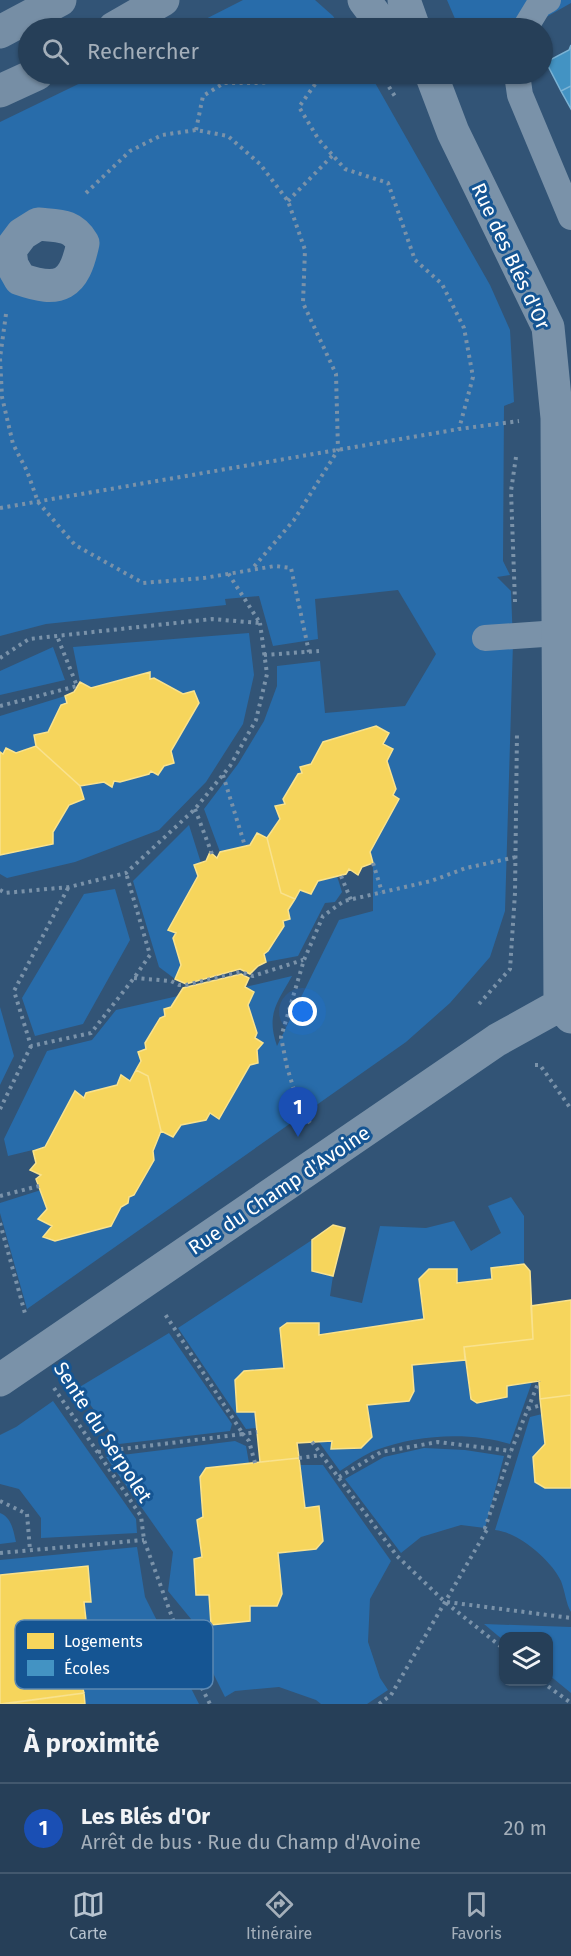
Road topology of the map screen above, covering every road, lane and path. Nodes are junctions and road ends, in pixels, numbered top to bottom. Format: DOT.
graph roads {
  1 [pos="60,0"];
  2 [pos="163,0"];
  3 [pos="364,0"];
  4 [pos="404,0"];
  5 [pos="548,0"];
  6 [pos="26,18"];
  7 [pos="132,18"];
  8 [pos="378,18"];
  9 [pos="410,18"];
  10 [pos="531,18"];
  11 [pos="18,22"];
  12 [pos="0,32"];
  13 [pos="18,83"];
  14 [pos="221,84"];
  15 [pos="315,84"];
  16 [pos="387,84"];
  17 [pos="422,84"];
  18 [pos="435,84"];
  19 [pos="518,84"];
  20 [pos="0,91"];
  21 [pos="400,104"];
  22 [pos="196,130"];
  23 [pos="453,132"];
  24 [pos="333,155"];
  25 [pos="288,201"];
  26 [pos="571,217"];
  27 [pos="61,226"];
  28 [pos="7,311"];
  29 [pos="557,418"];
  30 [pos="459,429"];
  31 [pos="338,450"];
  32 [pos="516,456"];
  33 [pos="38,502"];
  34 [pos="0,508"];
  35 [pos="252,569"];
  36 [pos="228,573"];
  37 [pos="260,623"];
  38 [pos="558,633"];
  39 [pos="57,636"];
  40 [pos="516,636"];
  41 [pos="484,638"];
  42 [pos="319,651"];
  43 [pos="309,652"];
  44 [pos="264,655"];
  45 [pos="0,658"];
  46 [pos="0,706"];
  47 [pos="517,731"];
  48 [pos="223,775"];
  49 [pos="195,809"];
  50 [pos="245,846"];
  51 [pos="212,854"];
  52 [pos="515,856"];
  53 [pos="559,859"];
  54 [pos="373,863"];
  55 [pos="126,873"];
  56 [pos="341,876"];
  57 [pos="69,887"];
  58 [pos="0,890"];
  59 [pos="382,892"];
  60 [pos="351,900"];
  61 [pos="304,960"];
  62 [pos="134,978"];
  63 [pos="479,1004"];
  64 [pos="565,1011"];
  65 [pos="31,1046"];
  66 [pos="0,1109"];
  67 [pos="320,1117"];
  68 [pos="39,1186"];
  69 [pos="0,1196"];
  70 [pos="0,1223"];
  71 [pos="144,1283"];
  72 [pos="36,1310"];
  73 [pos="26,1317"];
  74 [pos="19,1321"];
  75 [pos="37,1356"];
  76 [pos="0,1380"];
  77 [pos="539,1382"];
  78 [pos="541,1405"];
  79 [pos="527,1410"];
  80 [pos="257,1432"];
  81 [pos="243,1434"];
  82 [pos="312,1442"];
  83 [pos="511,1451"];
  84 [pos="98,1452"];
  85 [pos="322,1455"];
  86 [pos="299,1458"];
  87 [pos="255,1463"];
  88 [pos="339,1477"];
  89 [pos="0,1501"];
  90 [pos="144,1540"];
  91 [pos="30,1550"];
  92 [pos="0,1553"];
  93 [pos="445,1602"];
  94 [pos="571,1618"];
  95 [pos="173,1620"];
  96 [pos="499,1645"];
  97 [pos="548,1686"];
  98 [pos="202,1689"];
  99 [pos="571,1703"];
  100 [pos="210,1704"];
  101 [pos="379,1704"];
  1 -- 6 [label="main road"];
  2 -- 7 [label="main road"];
  3 -- 8 [label="street"];
  4 -- 9 [label="street"];
  5 -- 10 [label="lane"];
  11 -- 12 [label="main road"];
  13 -- 20 [label="main road"];
  14 -- 22 [label="path"];
  15 -- 24 [label="path"];
  16 -- 21 [label="path"];
  17 -- 23 [label="street"];
  18 -- 23 [label="street, Rue des Blés d'Or"];
  19 -- 26 [label="lane"];
  22 -- 25 [label="path"];
  22 -- 27 [label="path"];
  23 -- 29 [label="street, Rue des Blés d'Or"];
  24 -- 25 [label="path"];
  24 -- 30 [label="path"];
  25 -- 31 [label="path"];
  28 -- 33 [label="path"];
  29 -- 30 [label="path"];
  29 -- 38 [label="street, Rue des Blés d'Or"];
  30 -- 31 [label="path"];
  31 -- 33 [label="path"];
  31 -- 35 [label="path"];
  32 -- 40 [label="path"];
  33 -- 34 [label="path"];
  33 -- 36 [label="path"];
  35 -- 36 [label="path"];
  35 -- 43 [label="path"];
  36 -- 37 [label="path"];
  37 -- 39 [label="path"];
  37 -- 44 [label="path"];
  38 -- 40 [label="lane"];
  38 -- 53 [label="street, Rue des Blés d'Or"];
  39 -- 45 [label="path"];
  39 -- 46 [label="path"];
  40 -- 41 [label="lane"];
  42 -- 43 [label="path"];
  43 -- 44 [label="path"];
  44 -- 48 [label="path"];
  47 -- 52 [label="path"];
  48 -- 49 [label="path"];
  48 -- 50 [label="path"];
  49 -- 51 [label="path"];
  49 -- 55 [label="path"];
  52 -- 53 [label="path"];
  52 -- 59 [label="path"];
  52 -- 63 [label="path"];
  53 -- 64 [label="street, Rue des Blés d'Or"];
  54 -- 59 [label="path"];
  55 -- 57 [label="path"];
  55 -- 62 [label="path"];
  56 -- 60 [label="path"];
  57 -- 58 [label="path"];
  57 -- 65 [label="path"];
  59 -- 60 [label="path"];
  60 -- 61 [label="path"];
  61 -- 62 [label="path"];
  61 -- 67 [label="path"];
  62 -- 65 [label="path"];
  64 -- 71 [label="street, Rue du Champ d'Avoine"];
  65 -- 66 [label="path"];
  68 -- 69 [label="path"];
  70 -- 73 [label="path, Sente du Serpolet"];
  71 -- 75 [label="street, Rue du Champ d'Avoine"];
  71 -- 81 [label="path"];
  72 -- 73 [label="path"];
  73 -- 74 [label="path"];
  73 -- 75 [label="path, Sente du Serpolet"];
  75 -- 76 [label="street, Rue du Champ d'Avoine"];
  75 -- 84 [label="path, Sente du Serpolet"];
  77 -- 79 [label="path"];
  78 -- 79 [label="path"];
  79 -- 83 [label="path"];
  80 -- 81 [label="path"];
  81 -- 84 [label="path"];
  81 -- 87 [label="path"];
  82 -- 85 [label="path"];
  83 -- 88 [label="path"];
  83 -- 93 [label="path"];
  84 -- 90 [label="path, Sente du Serpolet"];
  85 -- 86 [label="path"];
  85 -- 88 [label="path"];
  88 -- 93 [label="path"];
  89 -- 91 [label="path"];
  90 -- 91 [label="path"];
  90 -- 95 [label="path, Sente du Serpolet"];
  91 -- 92 [label="path"];
  93 -- 94 [label="path"];
  93 -- 96 [label="path"];
  93 -- 101 [label="path"];
  97 -- 99 [label="path"];
  98 -- 100 [label="path, Sente du Serpolet"];
}
